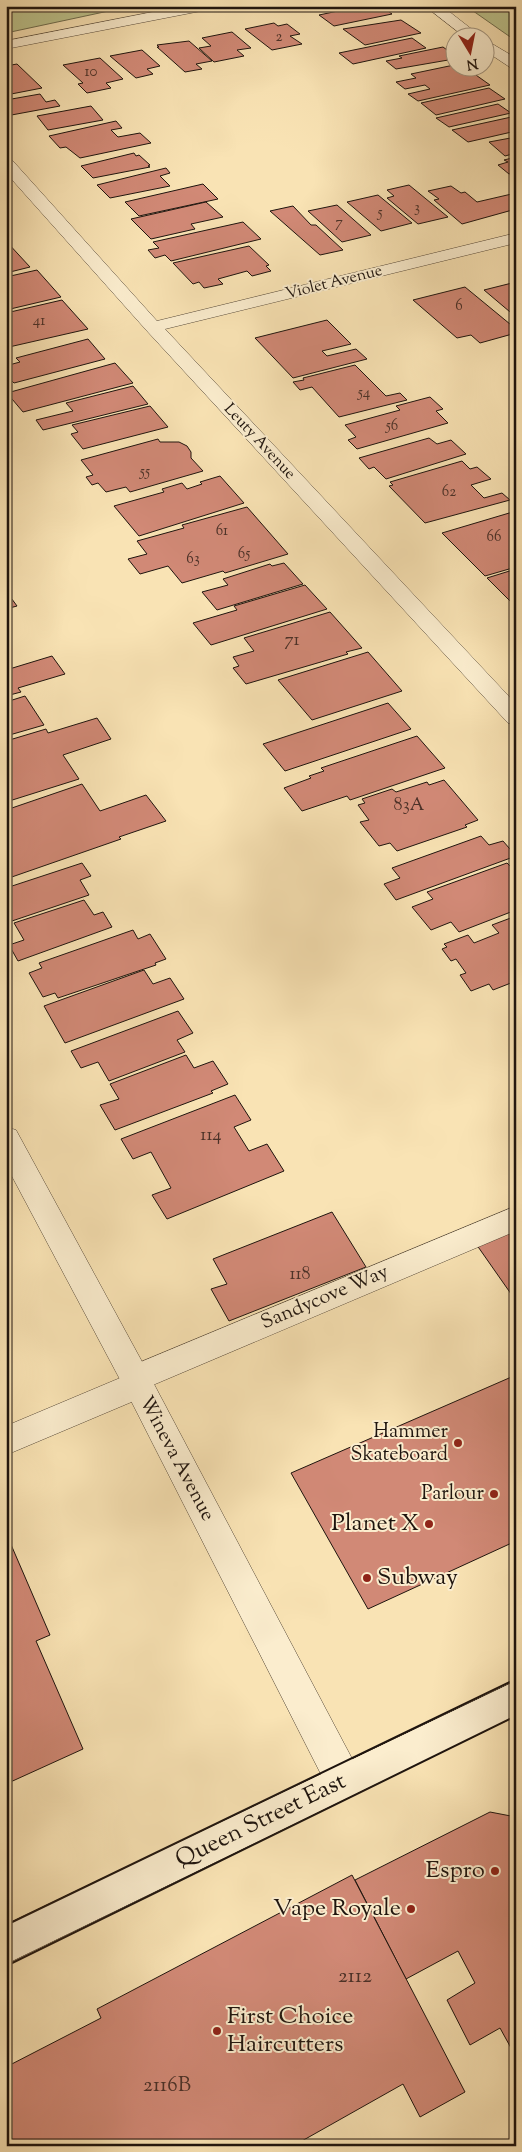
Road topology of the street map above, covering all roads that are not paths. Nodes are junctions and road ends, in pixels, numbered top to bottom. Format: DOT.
graph roads {
  1 [pos="206,6"];
  2 [pos="432,6"];
  3 [pos="462,28"];
  4 [pos="6,45"];
  5 [pos="494,50"];
  6 [pos="516,66"];
  7 [pos="7,166"];
  8 [pos="516,238"];
  9 [pos="153,327"];
  10 [pos="516,718"];
  11 [pos="6,1138"];
  12 [pos="516,1218"];
  13 [pos="136,1382"];
  14 [pos="6,1441"];
  15 [pos="516,1698"];
  16 [pos="344,1781"];
  17 [pos="6,1945"];
  1 -- 4 [label="street"];
  2 -- 3 [label="street"];
  5 -- 6 [label="street"];
  7 -- 9 [label="street, Leuty Avenue"];
  8 -- 9 [label="street, Violet Avenue"];
  9 -- 10 [label="street, Leuty Avenue"];
  11 -- 13 [label="street, Wineva Avenue"];
  12 -- 13 [label="street, Sandycove Way"];
  13 -- 14 [label="street, Sandycove Way"];
  13 -- 16 [label="street, Wineva Avenue"];
  15 -- 16 [label="street, Queen Street East"];
  16 -- 17 [label="street, Queen Street East"];
}
